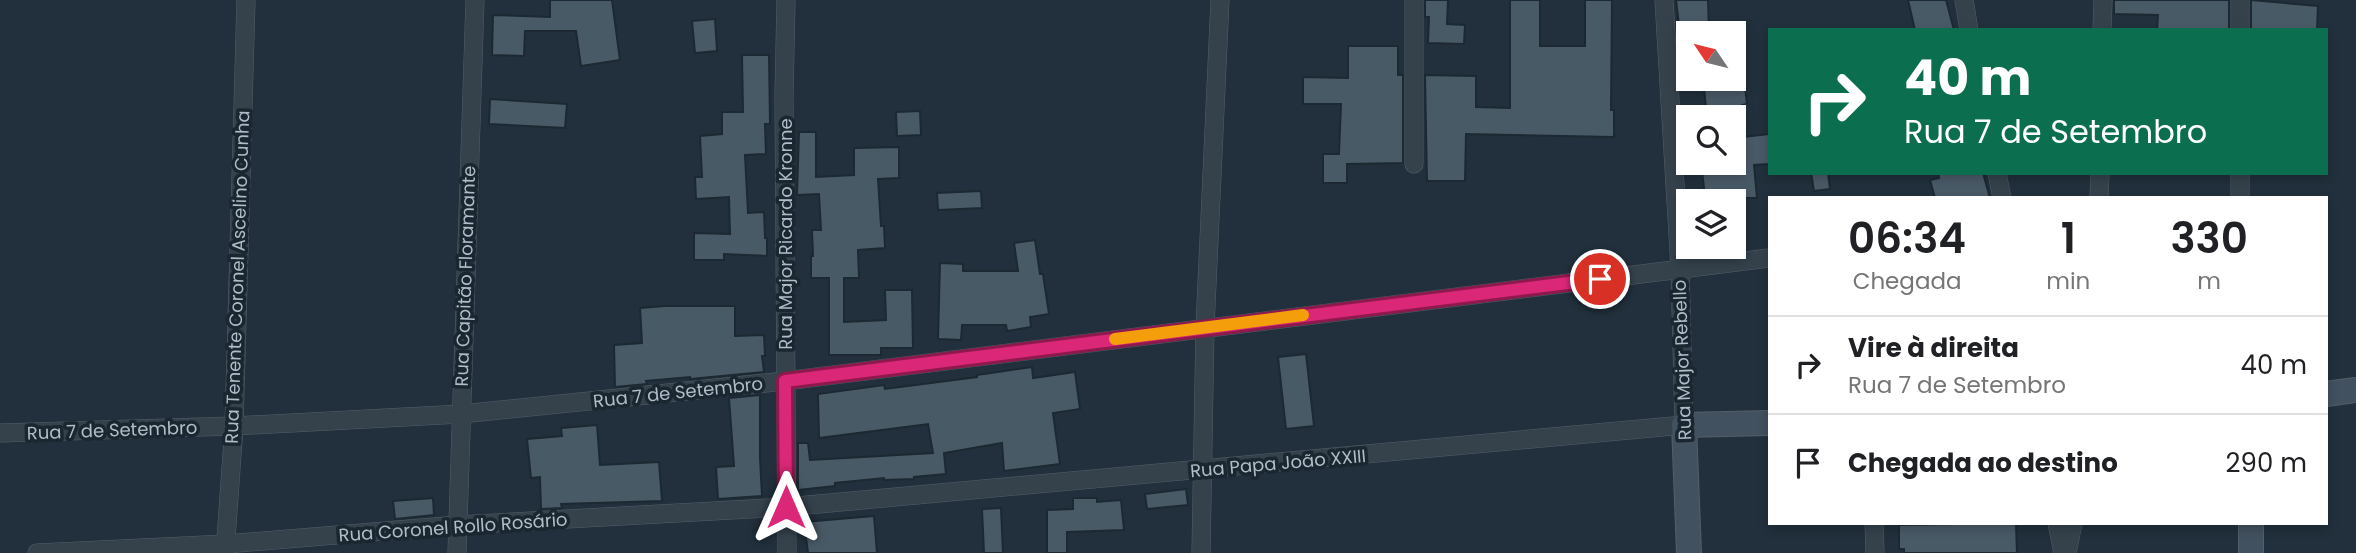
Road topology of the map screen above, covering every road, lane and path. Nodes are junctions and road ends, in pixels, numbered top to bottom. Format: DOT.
graph roads {
  1 [pos="246,0"];
  2 [pos="475,0"];
  3 [pos="786,0"];
  4 [pos="1220,0"];
  5 [pos="1414,0"];
  6 [pos="1664,0"];
  7 [pos="1964,0"];
  8 [pos="2103,0"];
  9 [pos="2240,0"];
  10 [pos="1969,28"];
  11 [pos="2102,28"];
  12 [pos="2240,28"];
  13 [pos="1414,164"];
  14 [pos="1997,175"];
  15 [pos="2100,175"];
  16 [pos="2240,175"];
  17 [pos="2002,196"];
  18 [pos="2099,196"];
  19 [pos="2240,196"];
  20 [pos="1768,258"];
  21 [pos="1679,269"];
  22 [pos="1205,327"];
  23 [pos="785,381"];
  24 [pos="2356,390"];
  25 [pos="2328,394"];
  26 [pos="460,414"];
  27 [pos="1768,423"];
  28 [pos="1684,425"];
  29 [pos="234,426"];
  30 [pos="0,433"];
  31 [pos="1203,470"];
  32 [pos="786,507"];
  33 [pos="458,524"];
  34 [pos="1874,525"];
  35 [pos="2058,525"];
  36 [pos="2072,525"];
  37 [pos="2251,525"];
  38 [pos="225,549"];
  39 [pos="37,553"];
  40 [pos="457,553"];
  41 [pos="787,553"];
  42 [pos="1201,553"];
  43 [pos="1689,553"];
  44 [pos="1875,553"];
  45 [pos="2065,553"];
  46 [pos="2251,553"];
  1 -- 29 [label="street, Rua Tenente Coronel Ascelino Cunha"];
  2 -- 26 [label="street, Rua Capitão Floramante"];
  3 -- 23 [label="street, Rua Major Ricardo Kronne"];
  4 -- 22 [label="street"];
  5 -- 13 [label="street"];
  6 -- 21 [label="street, Rua Major Rebello"];
  7 -- 10 [label="street"];
  8 -- 11 [label="street"];
  9 -- 12 [label="street"];
  14 -- 17 [label="street"];
  15 -- 18 [label="street"];
  16 -- 19 [label="street"];
  20 -- 21 [label="street, Rua 7 de Setembro"];
  21 -- 22 [label="street, Rua 7 de Setembro"];
  21 -- 28 [label="street, Rua Major Rebello"];
  22 -- 23 [label="street, Rua 7 de Setembro"];
  22 -- 31 [label="street"];
  23 -- 26 [label="street, Rua 7 de Setembro"];
  23 -- 32 [label="street, Rua Major Ricardo Kronne"];
  24 -- 25 [label="street"];
  26 -- 29 [label="street, Rua 7 de Setembro"];
  26 -- 33 [label="street, Rua Capitão Floramante"];
  27 -- 28 [label="street, Rua Papa João XXIII"];
  28 -- 31 [label="street, Rua Papa João XXIII"];
  28 -- 43 [label="street, Rua Major Rebello"];
  29 -- 30 [label="street, Rua 7 de Setembro"];
  29 -- 38 [label="street, Rua Tenente Coronel Ascelino Cunha"];
  31 -- 32 [label="street, Rua Papa João XXIII"];
  31 -- 42 [label="street"];
  32 -- 33 [label="street, Rua Coronel Rollo Rosário"];
  32 -- 41 [label="street, Rua Major Ricardo Kronne"];
  33 -- 38 [label="street, Rua Coronel Rollo Rosário"];
  33 -- 40 [label="street, Rua Capitão Floramante"];
  34 -- 44 [label="street"];
  35 -- 45 [label="street"];
  36 -- 45 [label="street"];
  37 -- 46 [label="street"];
  38 -- 39 [label="street, Rua Coronel Rollo Rosário"];
}
